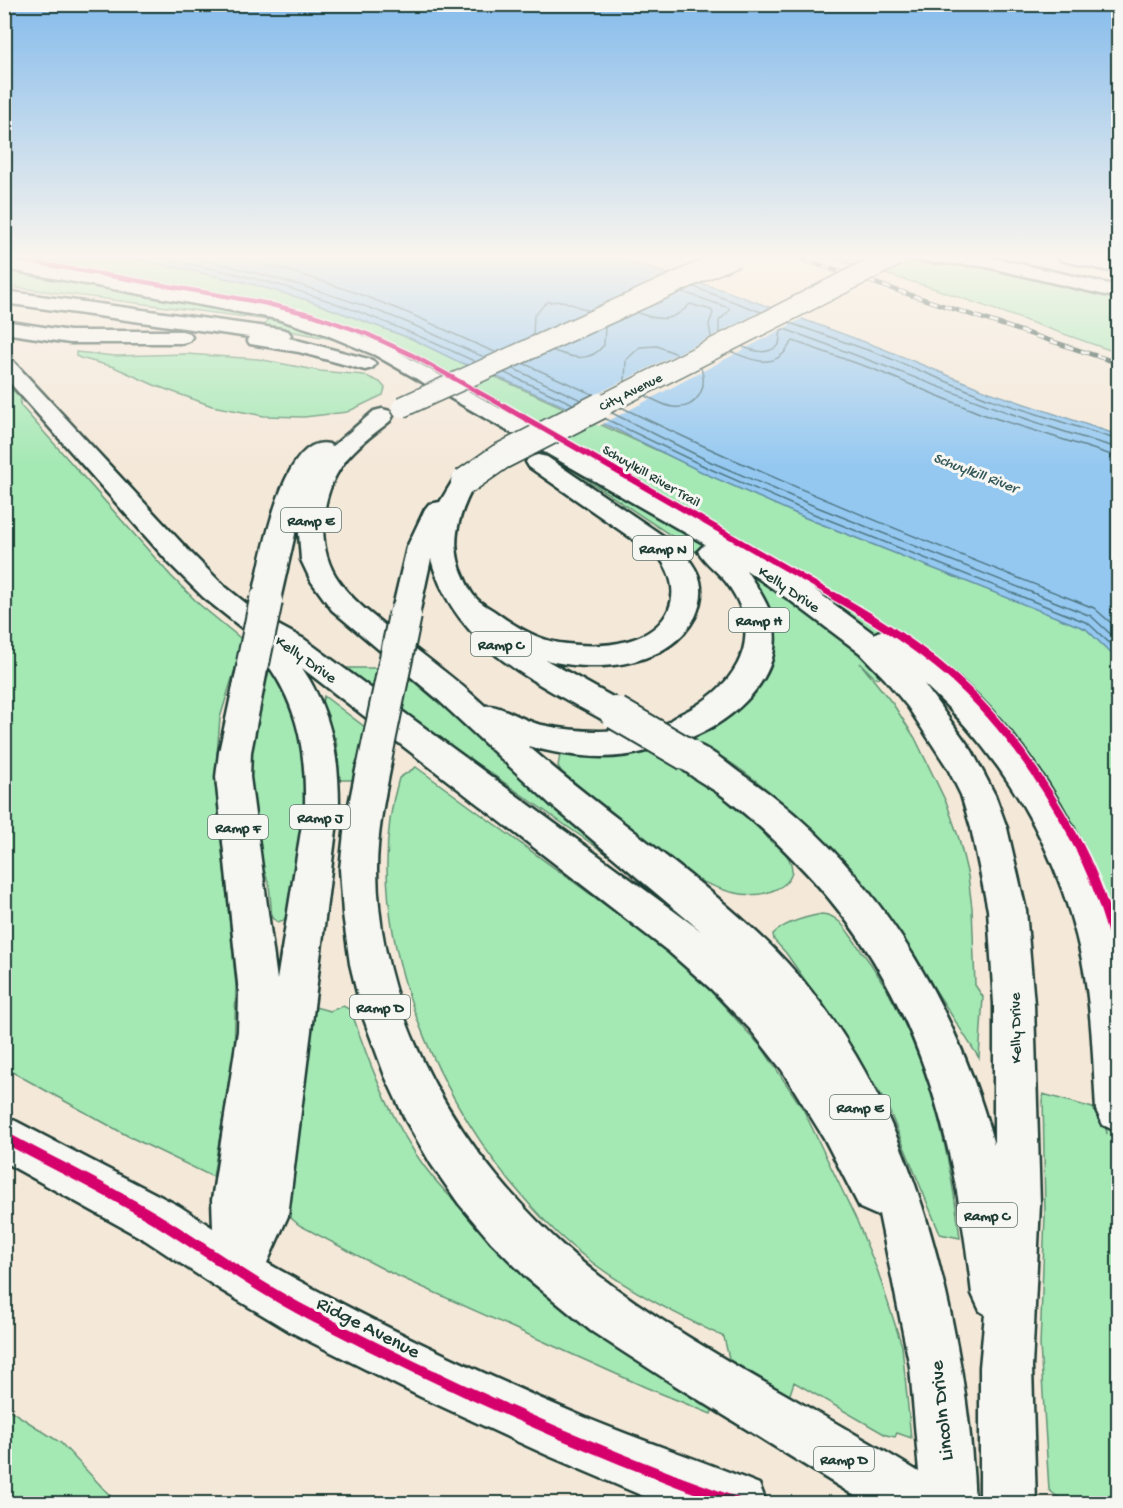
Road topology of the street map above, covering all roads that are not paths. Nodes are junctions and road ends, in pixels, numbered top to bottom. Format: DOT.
graph roads {
  1 [pos="214,326"];
  2 [pos="288,326"];
  3 [pos="320,326"];
  4 [pos="580,326"];
  5 [pos="757,326"];
  6 [pos="4,327"];
  7 [pos="366,343"];
  8 [pos="4,363"];
  9 [pos="386,371"];
  10 [pos="14,378"];
  11 [pos="392,412"];
  12 [pos="464,482"];
  13 [pos="663,512"];
  14 [pos="801,594"];
  15 [pos="465,604"];
  16 [pos="257,629"];
  17 [pos="460,702"];
  18 [pos="634,742"];
  19 [pos="683,743"];
  20 [pos="1119,1110"];
  21 [pos="4,1137"];
  22 [pos="238,1274"];
  23 [pos="927,1319"];
  24 [pos="1006,1367"];
  25 [pos="1008,1489"];
  26 [pos="740,1503"];
  27 [pos="919,1503"];
  28 [pos="947,1503"];
  1 -- 9 [label="main road, Ramp N"];
  2 -- 7 [label="main road"];
  3 -- 7 [label="main road, Kelly Drive"];
  4 -- 11 [label="main road, bridge"];
  5 -- 12 [label="main road, City Avenue, bridge"];
  6 -- 9 [label="main road"];
  7 -- 13 [label="main road, Kelly Drive"];
  8 -- 10 [label="main road, Kelly Drive"];
  9 -- 15 [label="main road, Ramp N"];
  10 -- 16 [label="main road, Kelly Drive"];
  11 -- 16 [label="main road, Ramp F"];
  11 -- 17 [label="main road, Ramp E"];
  12 -- 15 [label="main road, Ramp N"];
  12 -- 27 [label="main road, Ramp D, bridge"];
  13 -- 14 [label="main road, Kelly Drive"];
  13 -- 19 [label="main road, Ramp H"];
  14 -- 20 [label="main road"];
  14 -- 24 [label="main road, Kelly Drive"];
  15 -- 19 [label="main road, Ramp C, bridge"];
  16 -- 22 [label="main road, Ramp F"];
  16 -- 22 [label="main road, Ramp J"];
  16 -- 23 [label="main road, Kelly Drive"];
  17 -- 18 [label="main road"];
  17 -- 23 [label="main road, Ramp E"];
  19 -- 24 [label="main road, Ramp C"];
  21 -- 22 [label="main road, Ridge Avenue"];
  22 -- 26 [label="main road, Ridge Avenue"];
  23 -- 28 [label="main road, Lincoln Drive"];
  24 -- 25 [label="main road"];
}
